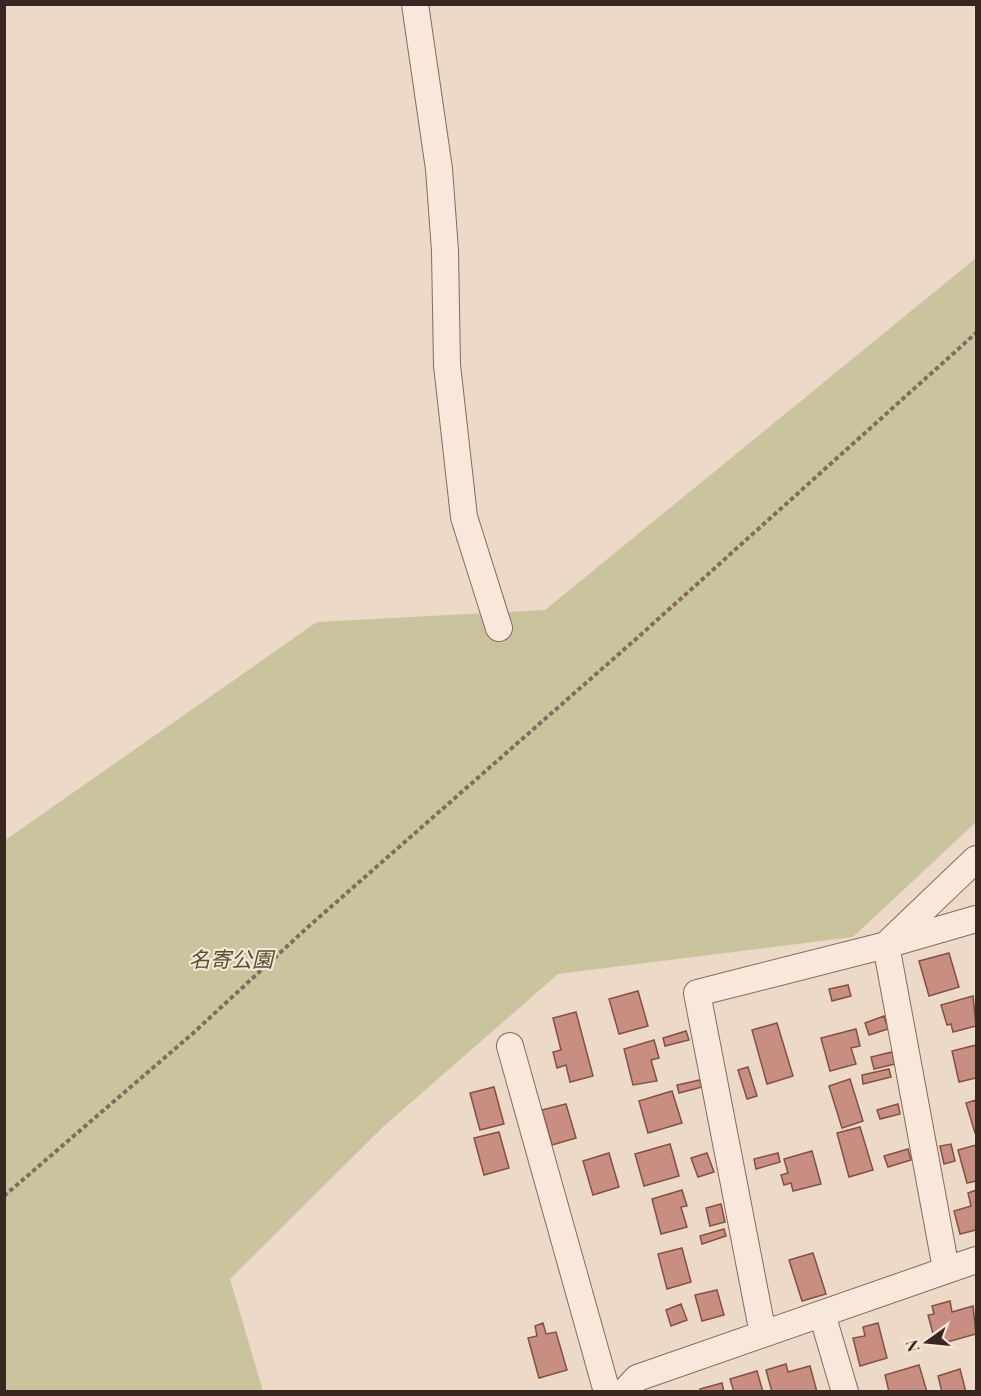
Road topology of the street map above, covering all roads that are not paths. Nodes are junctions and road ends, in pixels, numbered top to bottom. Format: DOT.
graph roads {
  1 [pos="415,4"];
  2 [pos="499,628"];
  3 [pos="976,859"];
  4 [pos="976,919"];
  5 [pos="886,945"];
  6 [pos="510,1046"];
  7 [pos="976,1260"];
  8 [pos="946,1269"];
  9 [pos="822,1314"];
  10 [pos="763,1334"];
  11 [pos="607,1392"];
  12 [pos="624,1392"];
  13 [pos="845,1392"];
  1 -- 2 [label="street"];
  3 -- 5 [label="street"];
  4 -- 5 [label="street"];
  5 -- 8 [label="street"];
  5 -- 10 [label="street"];
  6 -- 11 [label="street"];
  7 -- 8 [label="street"];
  8 -- 9 [label="street"];
  9 -- 10 [label="street"];
  9 -- 13 [label="street"];
  10 -- 12 [label="street"];
}
